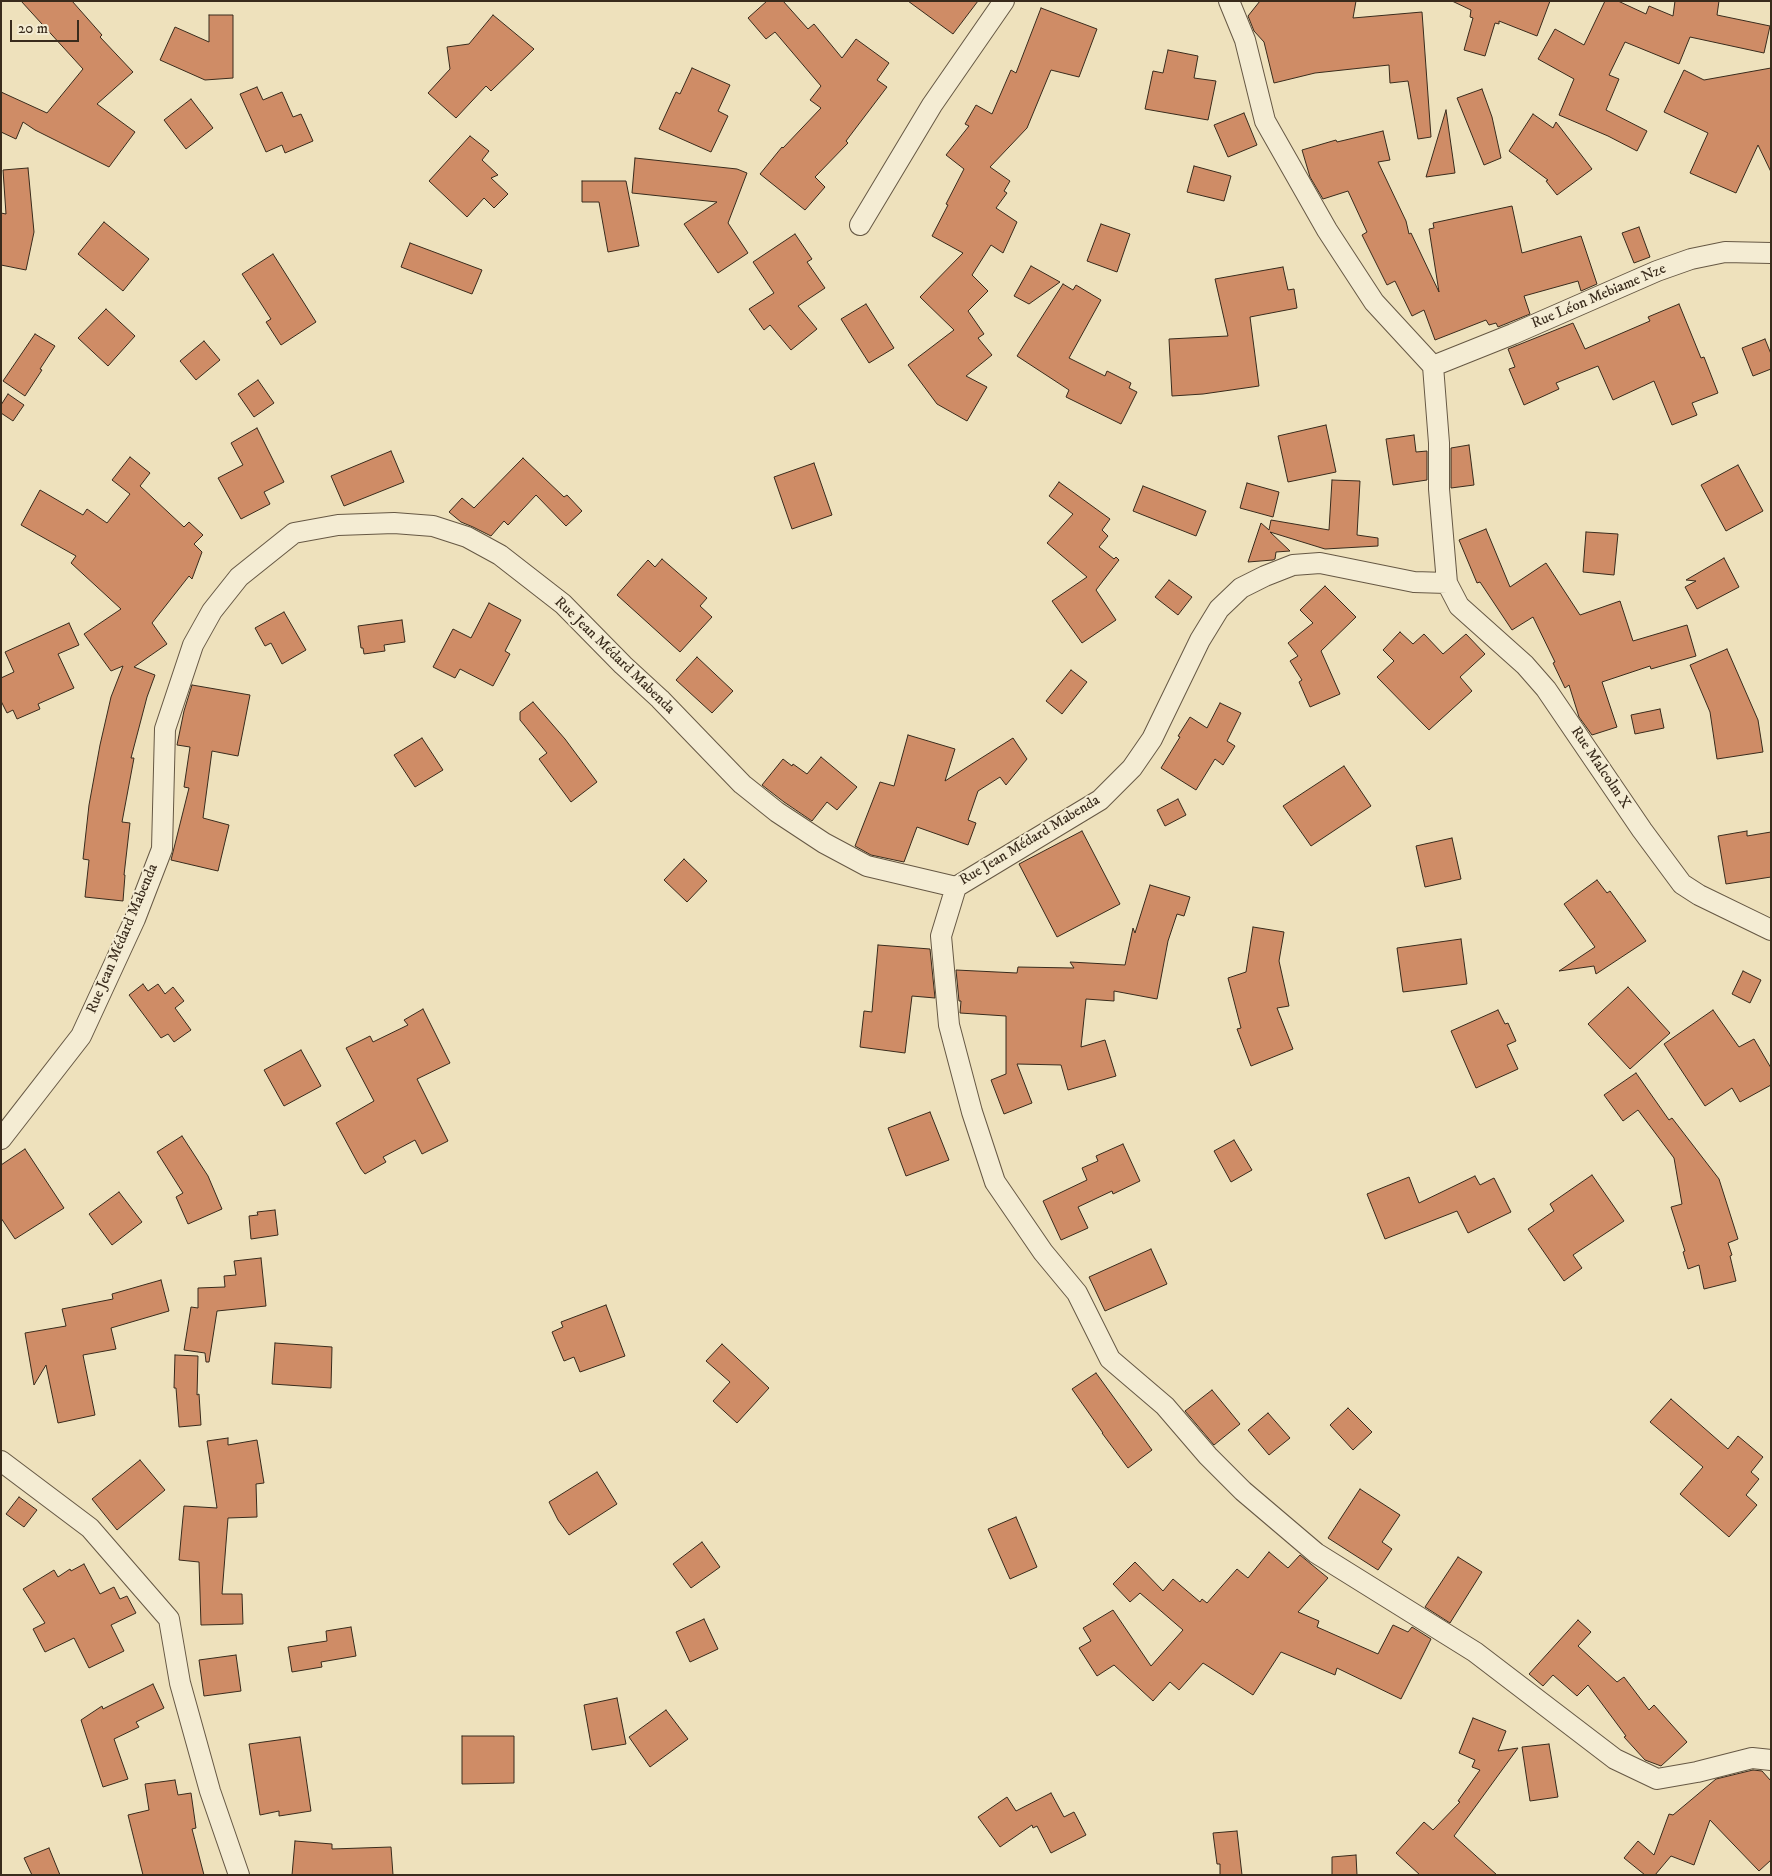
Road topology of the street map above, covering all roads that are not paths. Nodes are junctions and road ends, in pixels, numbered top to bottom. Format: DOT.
graph roads {
  1 [pos="1004,1"];
  2 [pos="1229,1"];
  3 [pos="860,225"];
  4 [pos="1771,253"];
  5 [pos="1432,366"];
  6 [pos="1447,583"];
  7 [pos="956,886"];
  8 [pos="1771,930"];
  9 [pos="1,1139"];
  10 [pos="1,1461"];
  11 [pos="1771,1760"];
  12 [pos="239,1875"];
  1 -- 3 [label="street"];
  2 -- 5 [label="street"];
  4 -- 5 [label="street, Rue Léon Mebiame Nze"];
  5 -- 6 [label="street"];
  6 -- 7 [label="street, Rue Jean Médard Mabenda"];
  6 -- 8 [label="street, Rue Malcolm X"];
  7 -- 9 [label="street, Rue Jean Médard Mabenda"];
  7 -- 11 [label="street"];
  10 -- 12 [label="street"];
}
